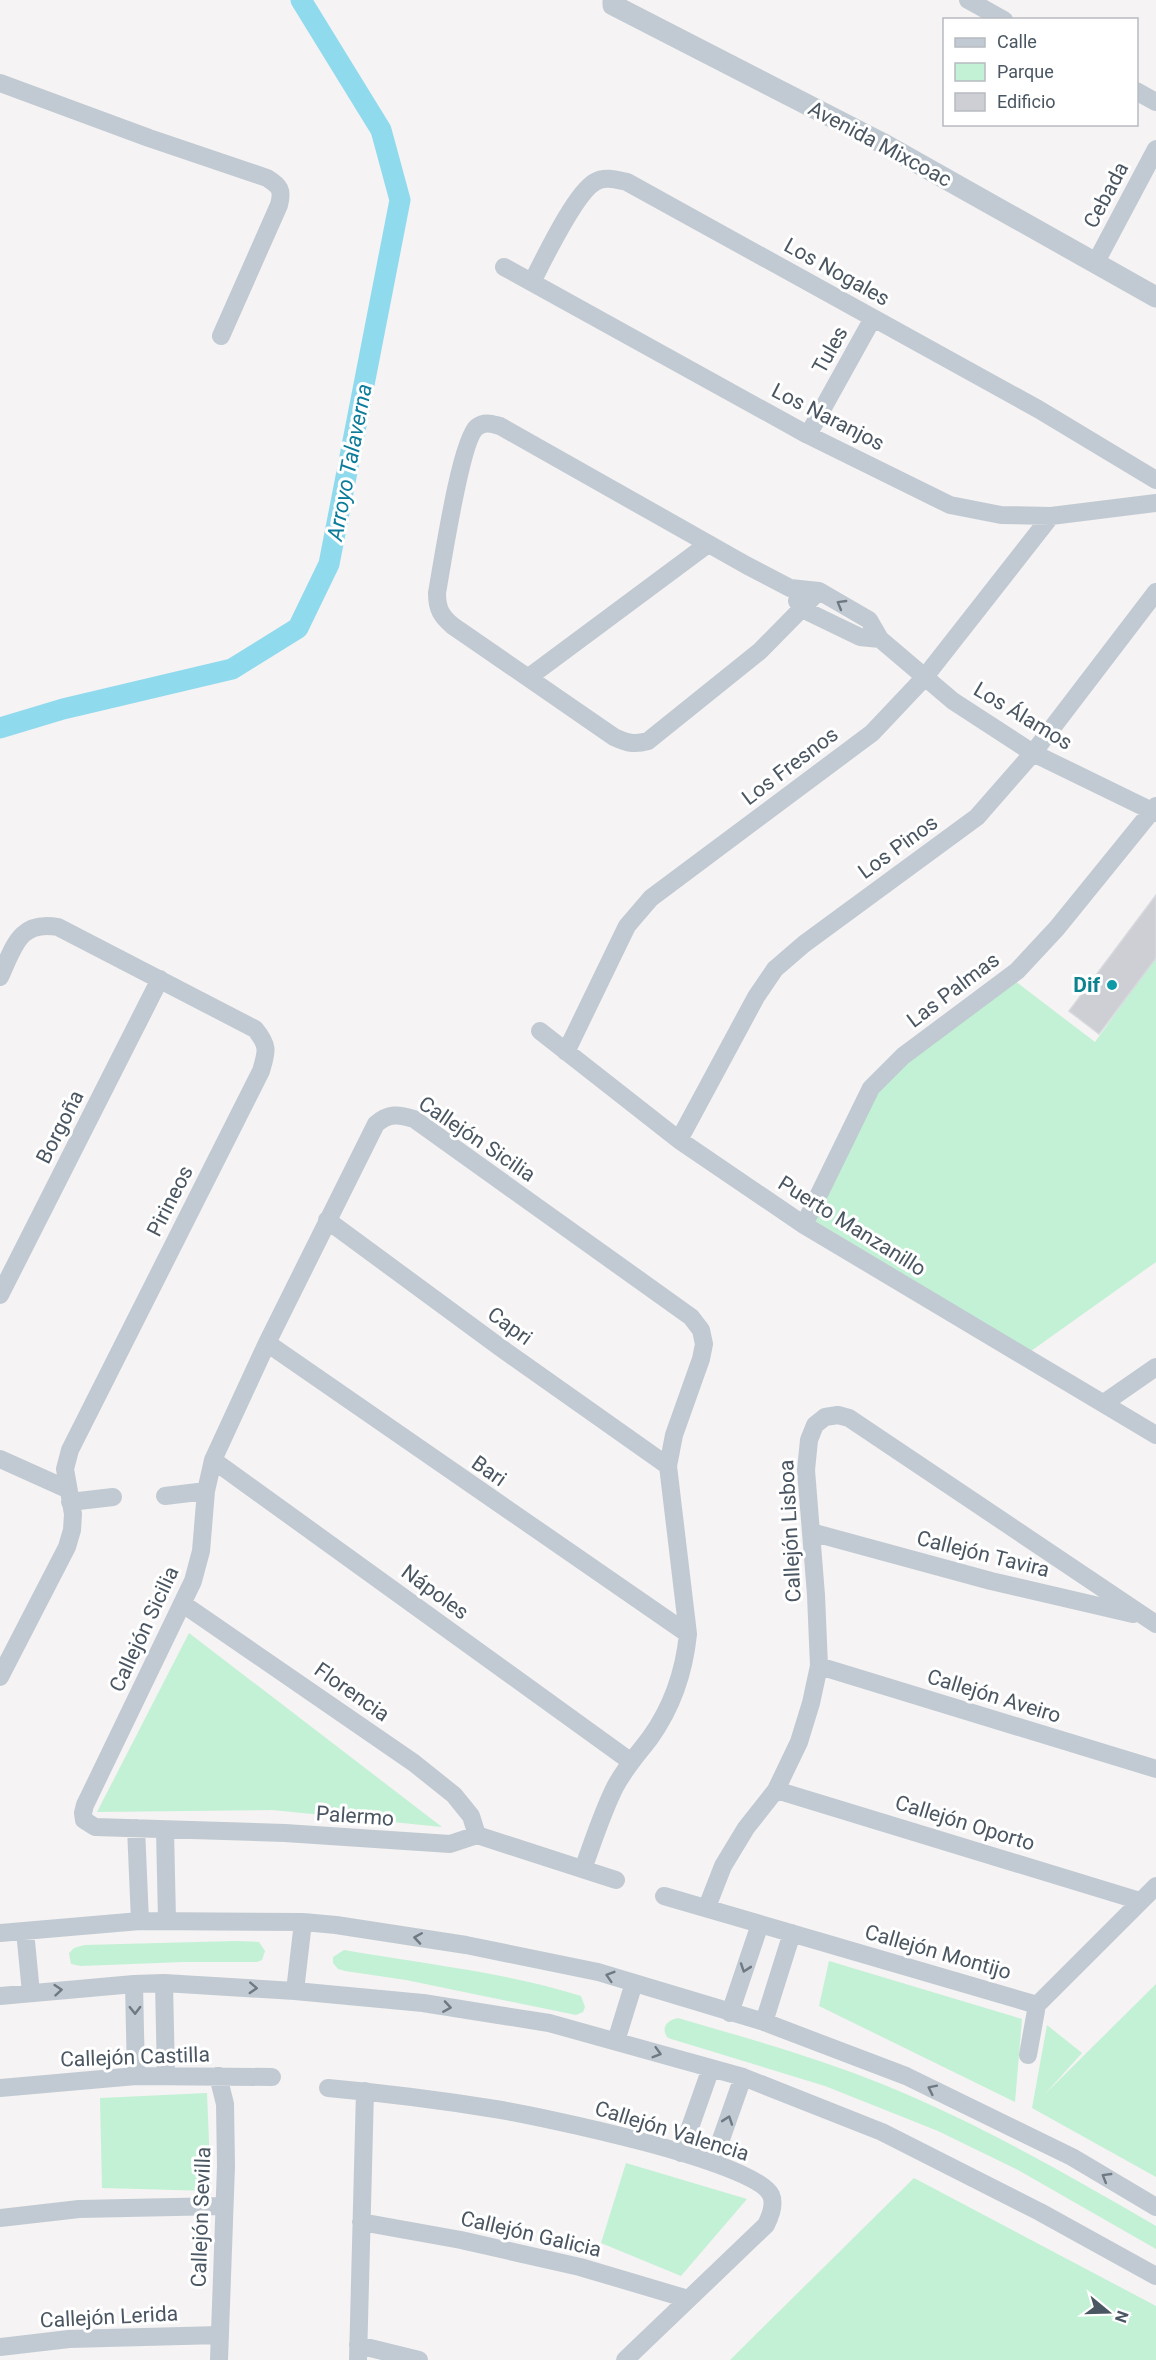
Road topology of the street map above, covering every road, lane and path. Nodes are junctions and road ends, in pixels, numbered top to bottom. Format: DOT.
graph roads {
  1 [pos="968,0"];
  2 [pos="608,2"];
  3 [pos="1000,18"];
  4 [pos="0,83"];
  5 [pos="1138,92"];
  6 [pos="1156,102"];
  7 [pos="1156,149"];
  8 [pos="1096,262"];
  9 [pos="504,267"];
  10 [pos="532,282"];
  11 [pos="1156,297"];
  12 [pos="873,318"];
  13 [pos="221,336"];
  14 [pos="808,435"];
  15 [pos="1156,480"];
  16 [pos="1156,503"];
  17 [pos="1051,516"];
  18 [pos="708,544"];
  19 [pos="790,588"];
  20 [pos="819,591"];
  21 [pos="1156,592"];
  22 [pos="802,609"];
  23 [pos="880,639"];
  24 [pos="529,677"];
  25 [pos="924,678"];
  26 [pos="1034,753"];
  27 [pos="1155,810"];
  28 [pos="0,977"];
  29 [pos="160,979"];
  30 [pos="540,1031"];
  31 [pos="566,1052"];
  32 [pos="679,1140"];
  33 [pos="327,1220"];
  34 [pos="804,1225"];
  35 [pos="0,1295"];
  36 [pos="267,1343"];
  37 [pos="1156,1367"];
  38 [pos="1104,1403"];
  39 [pos="1156,1435"];
  40 [pos="0,1459"];
  41 [pos="213,1460"];
  42 [pos="668,1466"];
  43 [pos="206,1491"];
  44 [pos="68,1495"];
  45 [pos="165,1496"];
  46 [pos="113,1497"];
  47 [pos="812,1532"];
  48 [pos="183,1604"];
  49 [pos="1150,1621"];
  50 [pos="688,1635"];
  51 [pos="819,1666"];
  52 [pos="0,1677"];
  53 [pos="630,1761"];
  54 [pos="1156,1769"];
  55 [pos="776,1790"];
  56 [pos="84,1820"];
  57 [pos="135,1828"];
  58 [pos="165,1830"];
  59 [pos="477,1835"];
  60 [pos="583,1869"];
  61 [pos="616,1880"];
  62 [pos="1156,1886"];
  63 [pos="664,1896"];
  64 [pos="1140,1901"];
  65 [pos="707,1907"];
  66 [pos="167,1920"];
  67 [pos="140,1921"];
  68 [pos="303,1922"];
  69 [pos="760,1924"];
  70 [pos="25,1930"];
  71 [pos="0,1933"];
  72 [pos="792,1933"];
  73 [pos="164,1983"];
  74 [pos="634,1983"];
  75 [pos="135,1984"];
  76 [pos="295,1991"];
  77 [pos="31,1993"];
  78 [pos="0,1996"];
  79 [pos="1037,2005"];
  80 [pos="730,2013"];
  81 [pos="764,2022"];
  82 [pos="616,2042"];
  83 [pos="1028,2055"];
  84 [pos="711,2068"];
  85 [pos="136,2076"];
  86 [pos="166,2076"];
  87 [pos="218,2076"];
  88 [pos="272,2077"];
  89 [pos="743,2077"];
  90 [pos="0,2088"];
  91 [pos="328,2088"];
  92 [pos="365,2091"];
  93 [pos="681,2153"];
  94 [pos="713,2162"];
  95 [pos="224,2206"];
  96 [pos="1156,2207"];
  97 [pos="0,2218"];
  98 [pos="361,2222"];
  99 [pos="1156,2276"];
  100 [pos="688,2299"];
  101 [pos="220,2335"];
  102 [pos="0,2347"];
  103 [pos="358,2353"];
  104 [pos="219,2360"];
  105 [pos="419,2360"];
  106 [pos="625,2360"];
  1 -- 3 [label="street"];
  2 -- 8 [label="street, Avenida Mixcoac"];
  4 -- 13 [label="street"];
  5 -- 6 [label="street"];
  7 -- 8 [label="street, Cebada"];
  8 -- 11 [label="street, Avenida Mixcoac"];
  9 -- 10 [label="street, Los Naranjos"];
  10 -- 12 [label="street, Los Nogales"];
  10 -- 14 [label="street, Los Naranjos"];
  12 -- 14 [label="street, Tules"];
  12 -- 15 [label="street, Los Nogales"];
  14 -- 17 [label="street, Los Naranjos"];
  16 -- 17 [label="street, Los Naranjos"];
  17 -- 25 [label="street, Los Fresnos"];
  18 -- 19 [label="street"];
  18 -- 24 [label="street"];
  18 -- 24 [label="street"];
  19 -- 20 [label="street"];
  19 -- 22 [label="street"];
  20 -- 22 [label="street"];
  23 -- 20 [label="street, Los Álamos, one-way"];
  21 -- 26 [label="street, Los Pinos"];
  22 -- 23 [label="street"];
  22 -- 24 [label="street"];
  23 -- 25 [label="street, Los Álamos"];
  25 -- 26 [label="street, Los Álamos"];
  25 -- 31 [label="street, Los Fresnos"];
  26 -- 27 [label="street, Los Álamos"];
  26 -- 32 [label="street, Los Pinos"];
  27 -- 34 [label="street, Las Palmas"];
  28 -- 29 [label="street, Pirineos"];
  29 -- 35 [label="street, Borgoña"];
  29 -- 44 [label="street, Pirineos"];
  30 -- 31 [label="street, Puerto Manzanillo"];
  31 -- 32 [label="street, Puerto Manzanillo"];
  32 -- 34 [label="street, Puerto Manzanillo"];
  33 -- 36 [label="street, Callejón Sicilia"];
  33 -- 42 [label="street, Capri"];
  33 -- 42 [label="street, Callejón Sicilia"];
  34 -- 38 [label="street, Puerto Manzanillo"];
  36 -- 41 [label="street, Callejón Sicilia"];
  36 -- 50 [label="street, Bari"];
  37 -- 38 [label="street"];
  38 -- 39 [label="street, Puerto Manzanillo"];
  40 -- 44 [label="street"];
  41 -- 43 [label="street, Callejón Sicilia"];
  41 -- 53 [label="street, Nápoles"];
  42 -- 50 [label="street, Callejón Sicilia"];
  43 -- 45 [label="street"];
  43 -- 48 [label="street, Callejón Sicilia"];
  44 -- 46 [label="street"];
  44 -- 52 [label="street, Pirineos"];
  47 -- 49 [label="street, Callejón Tavira"];
  47 -- 49 [label="street, Callejón Lisboa"];
  47 -- 51 [label="street, Callejón Lisboa"];
  48 -- 56 [label="street, Callejón Sicilia"];
  48 -- 59 [label="street, Florencia"];
  50 -- 53 [label="street, Callejón Sicilia"];
  51 -- 54 [label="street, Callejón Aveiro"];
  51 -- 55 [label="street, Callejón Lisboa"];
  53 -- 60 [label="street, Callejón Sicilia"];
  55 -- 64 [label="street, Callejón Oporto"];
  55 -- 65 [label="street, Callejón Lisboa"];
  56 -- 57 [label="street, Palermo"];
  57 -- 58 [label="street, Palermo"];
  57 -- 67 [label="street"];
  58 -- 59 [label="street, Palermo"];
  58 -- 66 [label="street"];
  59 -- 60 [label="street"];
  60 -- 61 [label="street"];
  62 -- 64 [label="street"];
  63 -- 65 [label="street, Callejón Montijo"];
  64 -- 79 [label="street"];
  65 -- 69 [label="street, Callejón Montijo"];
  66 -- 67 [label="street"];
  66 -- 68 [label="street"];
  67 -- 70 [label="street"];
  74 -- 68 [label="street, one-way"];
  68 -- 76 [label="street"];
  69 -- 72 [label="street, Callejón Montijo"];
  69 -- 80 [label="street, one-way"];
  70 -- 71 [label="street"];
  70 -- 77 [label="street"];
  72 -- 79 [label="street, Callejón Montijo"];
  72 -- 81 [label="street"];
  73 -- 75 [label="street"];
  73 -- 76 [label="street, one-way"];
  73 -- 86 [label="street"];
  74 -- 80 [label="street"];
  74 -- 82 [label="street"];
  77 -- 75 [label="street, one-way"];
  75 -- 85 [label="street, one-way"];
  76 -- 82 [label="street, one-way"];
  77 -- 78 [label="street"];
  79 -- 83 [label="street"];
  80 -- 81 [label="street"];
  96 -- 81 [label="street, one-way"];
  82 -- 84 [label="street, one-way"];
  84 -- 89 [label="street"];
  84 -- 93 [label="street"];
  85 -- 86 [label="street, Callejón Castilla"];
  85 -- 90 [label="street, Callejón Castilla"];
  86 -- 87 [label="street, Callejón Castilla"];
  87 -- 88 [label="street, Callejón Castilla"];
  87 -- 95 [label="street, Callejón Sevilla"];
  94 -- 89 [label="street, one-way"];
  89 -- 99 [label="street"];
  91 -- 92 [label="street, Callejón Valencia"];
  92 -- 93 [label="street, Callejón Valencia"];
  92 -- 98 [label="street"];
  93 -- 94 [label="street, Callejón Valencia"];
  94 -- 100 [label="street, Callejón Valencia"];
  95 -- 97 [label="street"];
  95 -- 101 [label="street, Callejón Sevilla"];
  98 -- 100 [label="street, Callejón Galicia"];
  98 -- 103 [label="street"];
  100 -- 106 [label="street, Callejón Valencia"];
  101 -- 102 [label="street, Callejón Lerida"];
  101 -- 104 [label="street, Callejón Sevilla"];
  103 -- 105 [label="street"];
}
